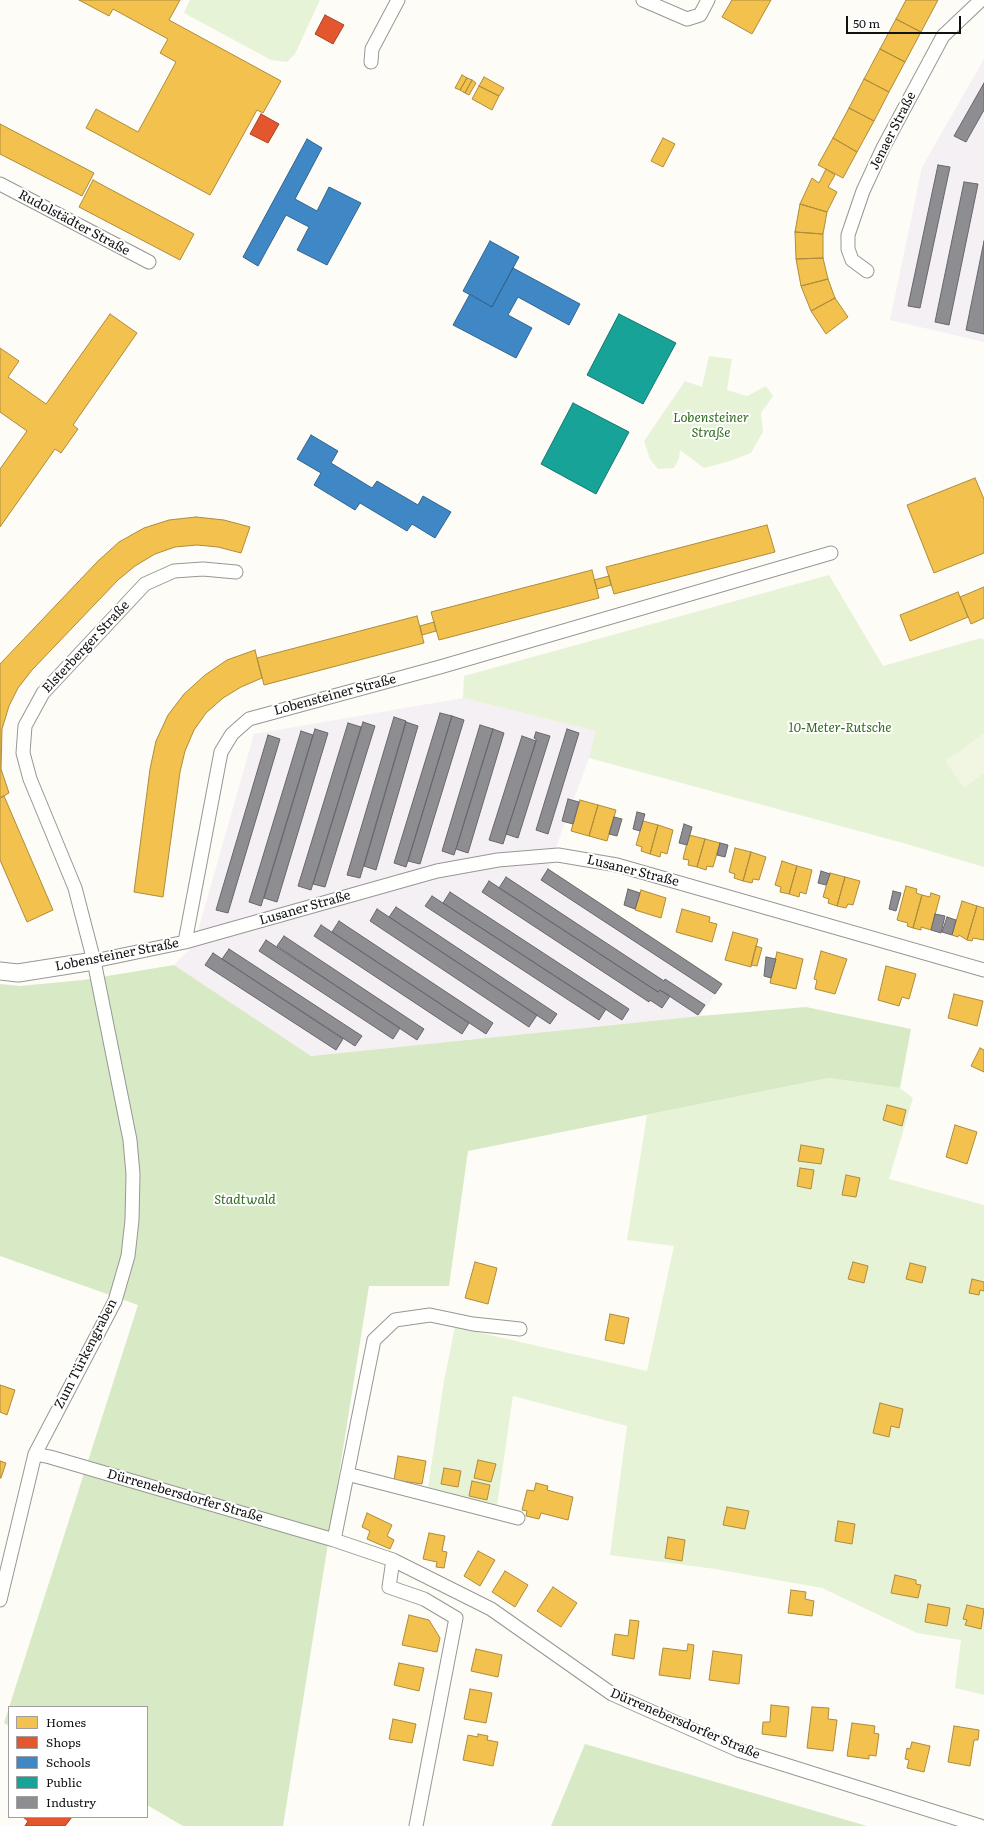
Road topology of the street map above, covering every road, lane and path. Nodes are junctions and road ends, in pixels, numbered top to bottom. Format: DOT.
graph roads {
  1 [pos="398,0"];
  2 [pos="643,0"];
  3 [pos="708,0"];
  4 [pos="980,0"];
  5 [pos="371,62"];
  6 [pos="0,184"];
  7 [pos="149,262"];
  8 [pos="867,271"];
  9 [pos="831,553"];
  10 [pos="236,572"];
  11 [pos="186,942"];
  12 [pos="94,961"];
  13 [pos="984,970"];
  14 [pos="0,971"];
  15 [pos="520,1329"];
  16 [pos="35,1454"];
  17 [pos="347,1474"];
  18 [pos="518,1518"];
  19 [pos="334,1540"];
  20 [pos="393,1560"];
  21 [pos="0,1600"];
  22 [pos="416,1826"];
  23 [pos="980,1826"];
  1 -- 5 [label="street"];
  2 -- 3 [label="street"];
  4 -- 8 [label="street, Jenaer Straße"];
  6 -- 7 [label="street, Rudolstädter Straße"];
  9 -- 11 [label="street, Lobensteiner Straße"];
  10 -- 12 [label="street, Elsterberger Straße"];
  11 -- 12 [label="street, Lobensteiner Straße"];
  11 -- 13 [label="street, Lusaner Straße"];
  12 -- 14 [label="street, Lobensteiner Straße"];
  12 -- 16 [label="street, Zum Türkengraben"];
  15 -- 17 [label="street"];
  16 -- 19 [label="street, Dürrenebersdorfer Straße"];
  16 -- 21 [label="street, Zum Türkengraben"];
  17 -- 18 [label="street"];
  17 -- 19 [label="street"];
  19 -- 20 [label="street, Dürrenebersdorfer Straße"];
  20 -- 22 [label="street"];
  20 -- 23 [label="street, Dürrenebersdorfer Straße"];
}
